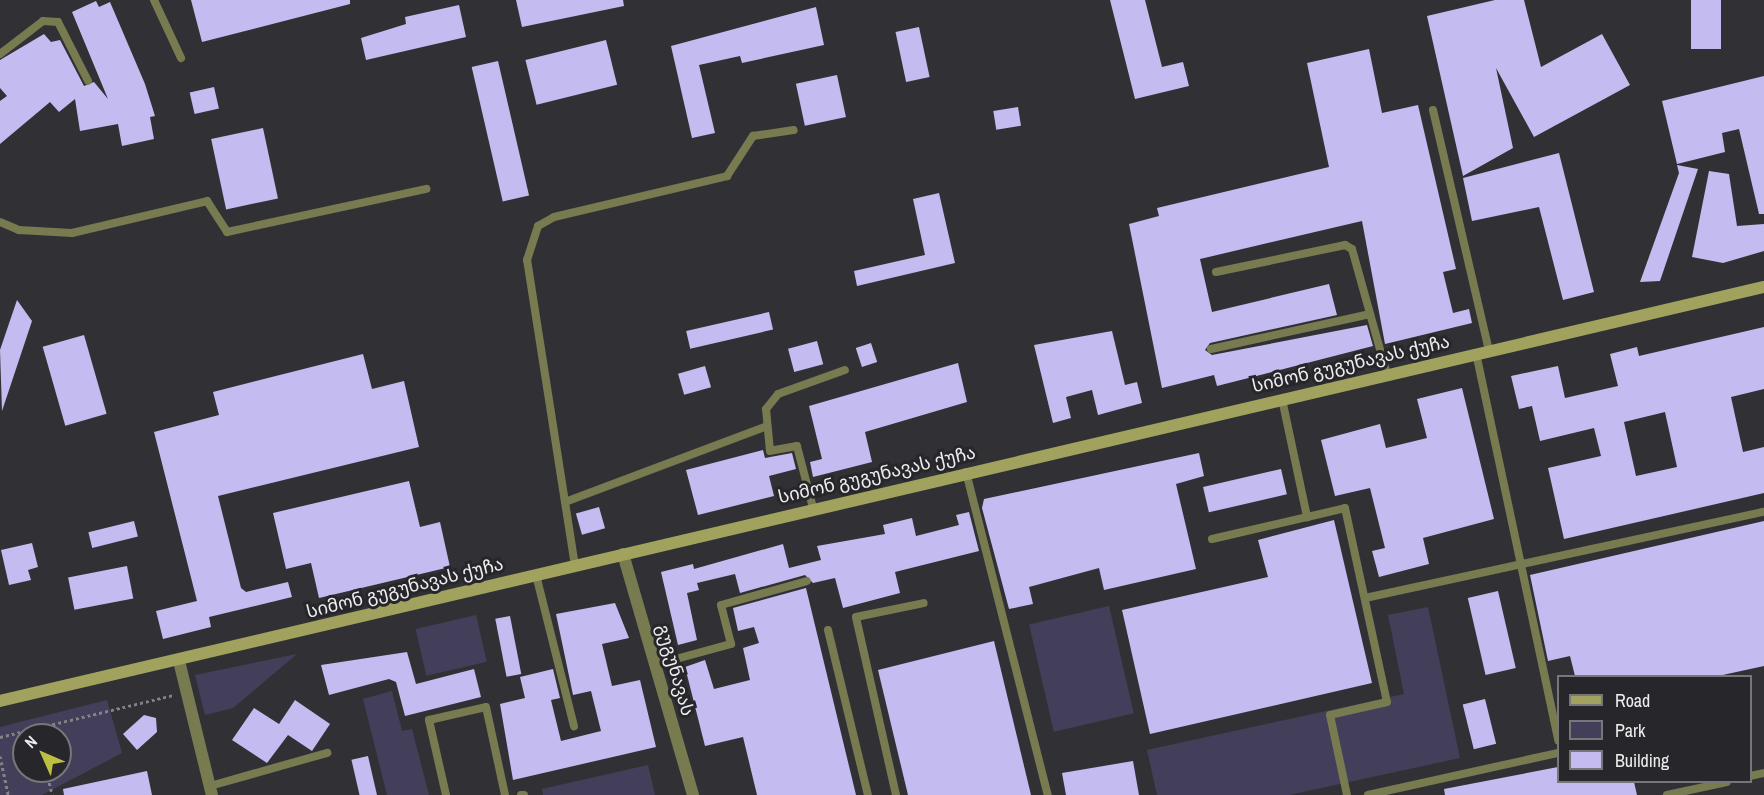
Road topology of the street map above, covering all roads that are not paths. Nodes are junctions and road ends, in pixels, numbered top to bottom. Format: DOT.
graph roads {
  1 [pos="154,0"];
  2 [pos="0,54"];
  3 [pos="181,58"];
  4 [pos="88,81"];
  5 [pos="1433,110"];
  6 [pos="794,130"];
  7 [pos="426,189"];
  8 [pos="0,222"];
  9 [pos="1216,272"];
  10 [pos="1764,287"];
  11 [pos="1370,314"];
  12 [pos="1211,349"];
  13 [pos="1489,350"];
  14 [pos="1476,353"];
  15 [pos="844,370"];
  16 [pos="1387,374"];
  17 [pos="1282,399"];
  18 [pos="765,427"];
  19 [pos="966,472"];
  20 [pos="565,502"];
  21 [pos="813,508"];
  22 [pos="1764,512"];
  23 [pos="1307,517"];
  24 [pos="1212,538"];
  25 [pos="623,554"];
  26 [pos="1521,564"];
  27 [pos="575,566"];
  28 [pos="536,575"];
  29 [pos="807,581"];
  30 [pos="1365,598"];
  31 [pos="924,603"];
  32 [pos="828,630"];
  33 [pos="179,661"];
  34 [pos="654,665"];
  35 [pos="0,701"];
  36 [pos="574,726"];
  37 [pos="1557,735"];
  38 [pos="327,753"];
  39 [pos="1557,753"];
  40 [pos="1722,783"];
  41 [pos="211,791"];
  42 [pos="446,795"];
  43 [pos="506,795"];
  44 [pos="693,795"];
  45 [pos="868,795"];
  46 [pos="896,795"];
  47 [pos="1048,795"];
  48 [pos="1347,795"];
  49 [pos="1368,795"];
  50 [pos="1667,795"];
  1 -- 3 [label="lane"];
  2 -- 4 [label="lane"];
  5 -- 13 [label="lane"];
  6 -- 20 [label="lane"];
  7 -- 8 [label="lane"];
  9 -- 11 [label="lane"];
  10 -- 13 [label="main road, სიმონ გუგუნავას ქუჩა"];
  11 -- 12 [label="lane"];
  11 -- 16 [label="lane"];
  13 -- 14 [label="main road, სიმონ გუგუნავას ქუჩა"];
  14 -- 16 [label="main road, სიმონ გუგუნავას ქუჩა"];
  14 -- 26 [label="lane"];
  15 -- 18 [label="lane"];
  16 -- 17 [label="main road, სიმონ გუგუნავას ქუჩა"];
  17 -- 19 [label="main road, სიმონ გუგუნავას ქუჩა"];
  17 -- 23 [label="lane"];
  18 -- 20 [label="lane"];
  18 -- 21 [label="lane"];
  19 -- 21 [label="main road, სიმონ გუგუნავას ქუჩა"];
  19 -- 47 [label="lane"];
  20 -- 27 [label="lane"];
  21 -- 25 [label="main road, სიმონ გუგუნავას ქუჩა"];
  22 -- 26 [label="lane"];
  23 -- 24 [label="lane"];
  23 -- 30 [label="lane"];
  25 -- 27 [label="main road, სიმონ გუგუნავას ქუჩა"];
  25 -- 34 [label="street, გუგუნავას"];
  26 -- 30 [label="lane"];
  26 -- 37 [label="lane"];
  27 -- 28 [label="main road, სიმონ გუგუნავას ქუჩა"];
  28 -- 33 [label="main road, სიმონ გუგუნავას ქუჩა"];
  28 -- 36 [label="lane"];
  29 -- 34 [label="lane"];
  30 -- 48 [label="lane"];
  31 -- 46 [label="lane"];
  32 -- 45 [label="lane"];
  33 -- 35 [label="main road, სიმონ გუგუნავას ქუჩა"];
  33 -- 41 [label="street"];
  34 -- 44 [label="street, გუგუნავას"];
  38 -- 41 [label="lane"];
  39 -- 49 [label="lane"];
  40 -- 50 [label="lane"];
  42 -- 43 [label="lane"];
}
